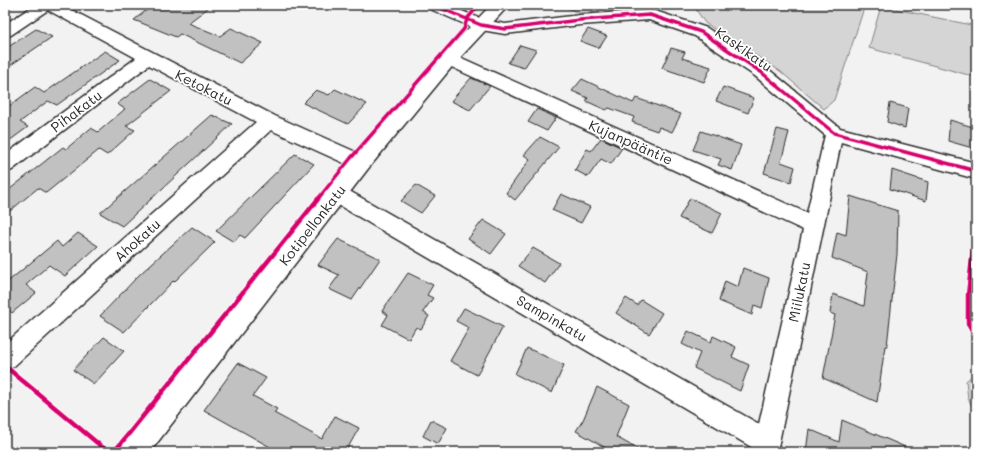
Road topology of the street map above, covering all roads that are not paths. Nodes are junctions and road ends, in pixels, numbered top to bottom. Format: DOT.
graph roads {
  1 [pos="46,5"];
  2 [pos="50,5"];
  3 [pos="432,5"];
  4 [pos="501,5"];
  5 [pos="481,25"];
  6 [pos="5,31"];
  7 [pos="147,58"];
  8 [pos="449,59"];
  9 [pos="269,120"];
  10 [pos="834,133"];
  11 [pos="360,164"];
  12 [pos="5,165"];
  13 [pos="976,171"];
  14 [pos="337,194"];
  15 [pos="813,225"];
  16 [pos="5,359"];
  17 [pos="766,447"];
  18 [pos="133,452"];
  1 -- 6 [label="street"];
  2 -- 7 [label="street, Ketokatu"];
  3 -- 5 [label="street, Kaskikatu"];
  4 -- 5 [label="street, Kotipellonkatu"];
  5 -- 8 [label="street, Kotipellonkatu"];
  5 -- 10 [label="street, Kaskikatu"];
  7 -- 9 [label="street, Ketokatu"];
  7 -- 12 [label="street, Pihakatu"];
  8 -- 11 [label="street, Kotipellonkatu"];
  8 -- 15 [label="street, Kujanpääntie"];
  9 -- 11 [label="street, Ketokatu"];
  9 -- 16 [label="street, Ahokatu"];
  10 -- 13 [label="street, Kaskikatu"];
  10 -- 15 [label="street, Miilukatu"];
  11 -- 14 [label="street, Kotipellonkatu"];
  14 -- 17 [label="street, Sampinkatu"];
  14 -- 18 [label="street, Kotipellonkatu"];
  15 -- 17 [label="street, Miilukatu"];
}
